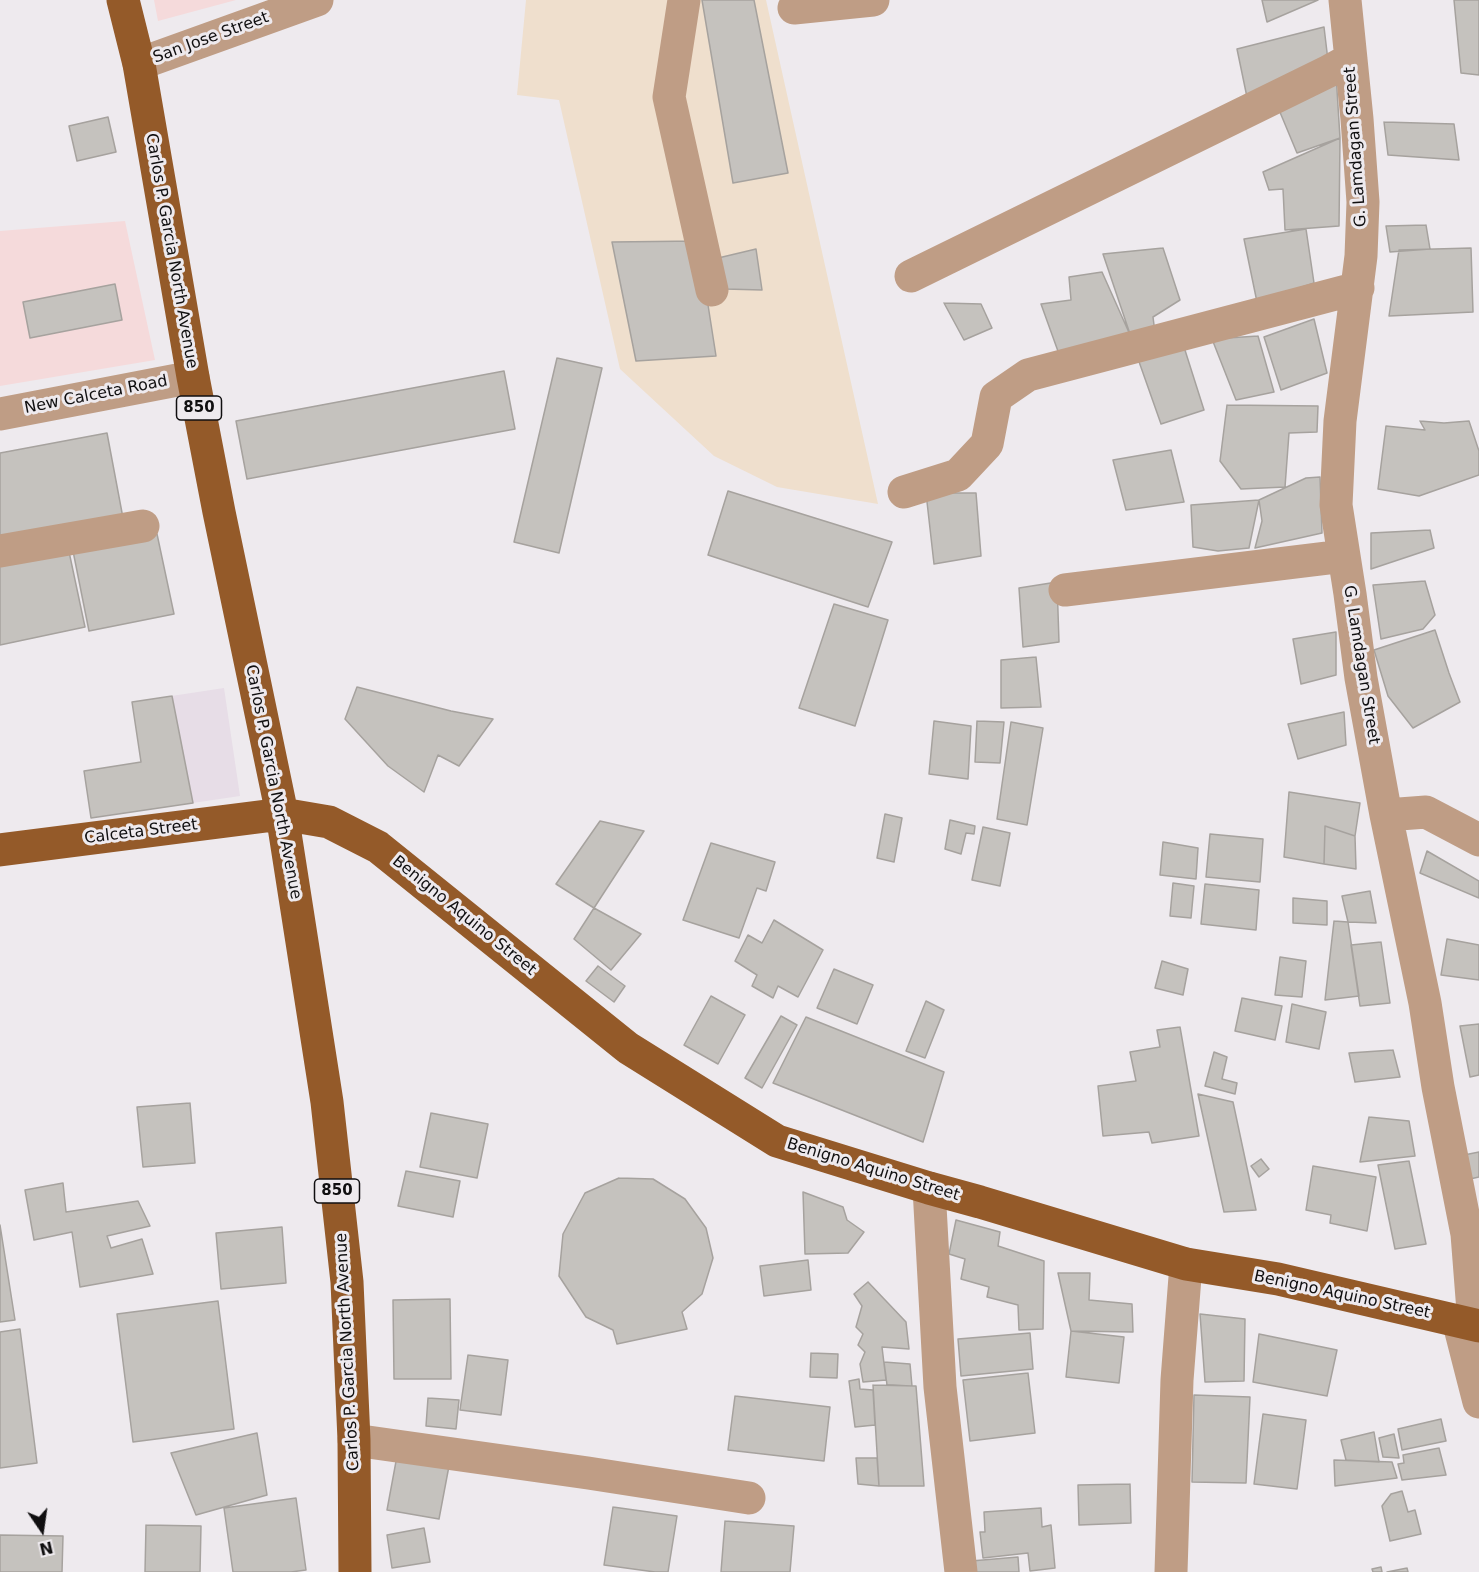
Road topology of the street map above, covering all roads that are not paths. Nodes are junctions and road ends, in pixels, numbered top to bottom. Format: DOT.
graph roads {
  1 [pos="123,0"];
  2 [pos="317,0"];
  3 [pos="684,0"];
  4 [pos="873,0"];
  5 [pos="1345,0"];
  6 [pos="794,8"];
  7 [pos="243,13"];
  8 [pos="1351,59"];
  9 [pos="139,64"];
  10 [pos="911,276"];
  11 [pos="1358,288"];
  12 [pos="712,290"];
  13 [pos="193,377"];
  14 [pos="0,414"];
  15 [pos="904,492"];
  16 [pos="143,526"];
  17 [pos="0,551"];
  18 [pos="1344,556"];
  19 [pos="1065,590"];
  20 [pos="282,814"];
  21 [pos="1386,815"];
  22 [pos="1479,840"];
  23 [pos="0,849"];
  24 [pos="929,1188"];
  25 [pos="1186,1264"];
  26 [pos="1470,1323"];
  27 [pos="1479,1402"];
  28 [pos="354,1440"];
  29 [pos="749,1498"];
  30 [pos="355,1572"];
  31 [pos="962,1572"];
  32 [pos="1171,1572"];
  1 -- 9 [label="main road, Carlos P. Garcia North Avenue / 850"];
  2 -- 7 [label="street, San Jose Street"];
  3 -- 12 [label="street"];
  4 -- 6 [label="street"];
  5 -- 8 [label="street, G. Lamdagan Street"];
  7 -- 9 [label="street, San Jose Street"];
  8 -- 10 [label="street"];
  8 -- 11 [label="street, G. Lamdagan Street"];
  9 -- 13 [label="main road, Carlos P. Garcia North Avenue / 850"];
  11 -- 15 [label="street"];
  11 -- 18 [label="street, G. Lamdagan Street"];
  13 -- 14 [label="street, New Calceta Road"];
  13 -- 20 [label="main road, Carlos P. Garcia North Avenue / 850"];
  16 -- 17 [label="street"];
  18 -- 19 [label="street"];
  18 -- 21 [label="street, G. Lamdagan Street"];
  20 -- 23 [label="main road, Calceta Street"];
  20 -- 24 [label="main road, Benigno Aquino Street"];
  20 -- 28 [label="main road, Carlos P. Garcia North Avenue / 850"];
  21 -- 22 [label="street"];
  21 -- 26 [label="street, G. Lamdagan Street"];
  24 -- 25 [label="main road, Benigno Aquino Street"];
  24 -- 31 [label="street"];
  25 -- 26 [label="main road, Benigno Aquino Street"];
  25 -- 32 [label="street"];
  26 -- 27 [label="street, G. Lamdagan Street"];
  28 -- 29 [label="street"];
  28 -- 30 [label="main road, Carlos P. Garcia North Avenue / 850"];
}
